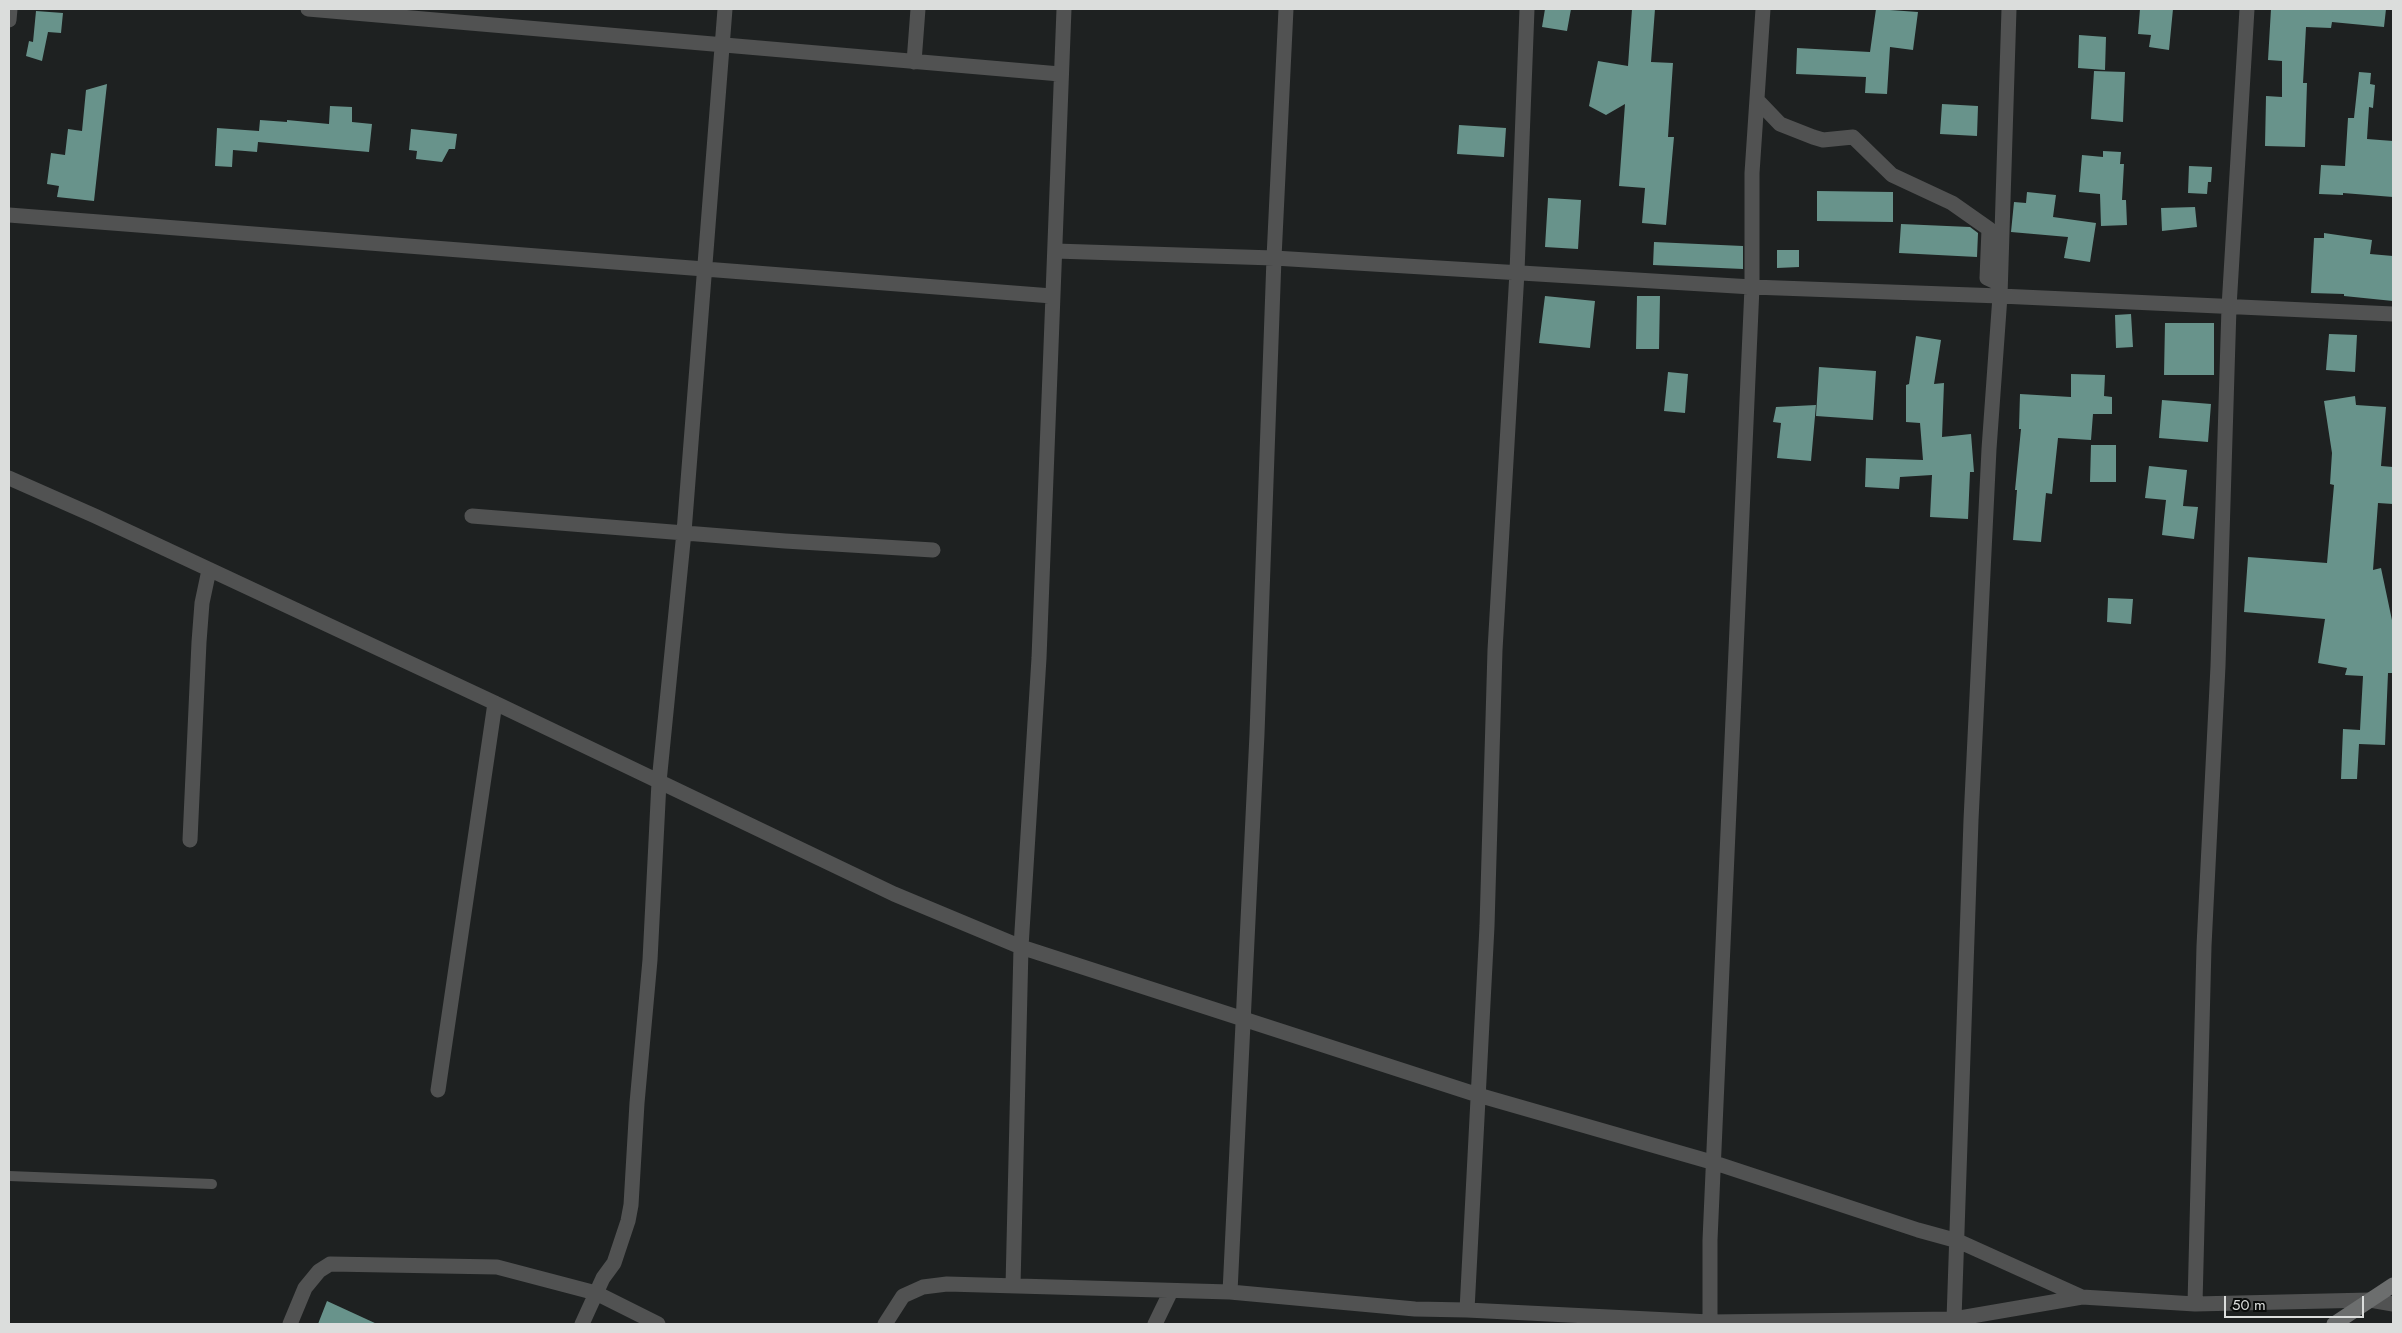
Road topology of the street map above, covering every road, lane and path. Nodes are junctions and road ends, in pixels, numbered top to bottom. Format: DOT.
graph roads {
  1 [pos="10,9"];
  2 [pos="308,9"];
  3 [pos="725,9"];
  4 [pos="918,9"];
  5 [pos="1064,9"];
  6 [pos="1286,9"];
  7 [pos="1526,9"];
  8 [pos="1763,9"];
  9 [pos="2008,9"];
  10 [pos="2247,9"];
  11 [pos="9,20"];
  12 [pos="722,46"];
  13 [pos="914,62"];
  14 [pos="1060,74"];
  15 [pos="1757,100"];
  16 [pos="9,215"];
  17 [pos="1055,251"];
  18 [pos="1274,258"];
  19 [pos="704,269"];
  20 [pos="1517,272"];
  21 [pos="1752,288"];
  22 [pos="2000,290"];
  23 [pos="1052,296"];
  24 [pos="2229,306"];
  25 [pos="2393,314"];
  26 [pos="9,478"];
  27 [pos="472,516"];
  28 [pos="684,532"];
  29 [pos="933,550"];
  30 [pos="208,570"];
  31 [pos="495,703"];
  32 [pos="659,782"];
  33 [pos="190,840"];
  34 [pos="1021,947"];
  35 [pos="1242,1019"];
  36 [pos="438,1090"];
  37 [pos="1478,1095"];
  38 [pos="1715,1163"];
  39 [pos="9,1176"];
  40 [pos="212,1184"];
  41 [pos="1958,1241"];
  42 [pos="2393,1285"];
  43 [pos="1013,1286"];
  44 [pos="1171,1291"];
  45 [pos="596,1292"];
  46 [pos="1230,1292"];
  47 [pos="2082,1298"];
  48 [pos="2370,1300"];
  49 [pos="2195,1304"];
  50 [pos="2393,1304"];
  51 [pos="1467,1310"];
  52 [pos="1415,1317"];
  53 [pos="1954,1319"];
  54 [pos="1710,1322"];
  55 [pos="290,1324"];
  56 [pos="582,1324"];
  57 [pos="658,1324"];
  58 [pos="885,1324"];
  59 [pos="1155,1324"];
  60 [pos="2334,1324"];
  1 -- 11 [label="street"];
  2 -- 12 [label="street"];
  3 -- 12 [label="street"];
  4 -- 13 [label="street"];
  5 -- 14 [label="street"];
  6 -- 18 [label="street"];
  7 -- 20 [label="street"];
  8 -- 15 [label="street"];
  9 -- 22 [label="street"];
  10 -- 24 [label="street"];
  12 -- 13 [label="street"];
  12 -- 19 [label="street"];
  13 -- 14 [label="street"];
  14 -- 17 [label="street"];
  15 -- 21 [label="street"];
  15 -- 22 [label="street"];
  16 -- 19 [label="street"];
  17 -- 18 [label="street"];
  17 -- 23 [label="street"];
  18 -- 20 [label="street"];
  18 -- 35 [label="street"];
  19 -- 23 [label="street"];
  19 -- 28 [label="street"];
  20 -- 21 [label="street"];
  20 -- 37 [label="street"];
  21 -- 22 [label="street"];
  21 -- 38 [label="street"];
  22 -- 24 [label="street"];
  22 -- 41 [label="street"];
  23 -- 34 [label="street"];
  24 -- 25 [label="street"];
  24 -- 49 [label="street"];
  26 -- 30 [label="street"];
  27 -- 28 [label="street"];
  28 -- 29 [label="street"];
  28 -- 32 [label="street"];
  30 -- 31 [label="street"];
  30 -- 33 [label="street"];
  31 -- 32 [label="street"];
  31 -- 36 [label="street"];
  32 -- 34 [label="street"];
  32 -- 45 [label="street"];
  34 -- 35 [label="street"];
  34 -- 43 [label="street"];
  35 -- 37 [label="street"];
  35 -- 46 [label="street"];
  37 -- 38 [label="street"];
  37 -- 51 [label="street"];
  38 -- 41 [label="street"];
  38 -- 54 [label="street"];
  39 -- 40 [label="lane"];
  41 -- 47 [label="street"];
  41 -- 53 [label="street"];
  42 -- 48 [label="main road"];
  43 -- 44 [label="street"];
  43 -- 58 [label="street"];
  44 -- 46 [label="street"];
  44 -- 59 [label="street"];
  45 -- 55 [label="street"];
  45 -- 56 [label="street"];
  45 -- 57 [label="street"];
  46 -- 52 [label="street"];
  47 -- 49 [label="street"];
  47 -- 53 [label="street"];
  48 -- 49 [label="street"];
  48 -- 50 [label="street"];
  48 -- 60 [label="main road"];
  51 -- 52 [label="street"];
  51 -- 54 [label="street"];
  53 -- 54 [label="street"];
}
